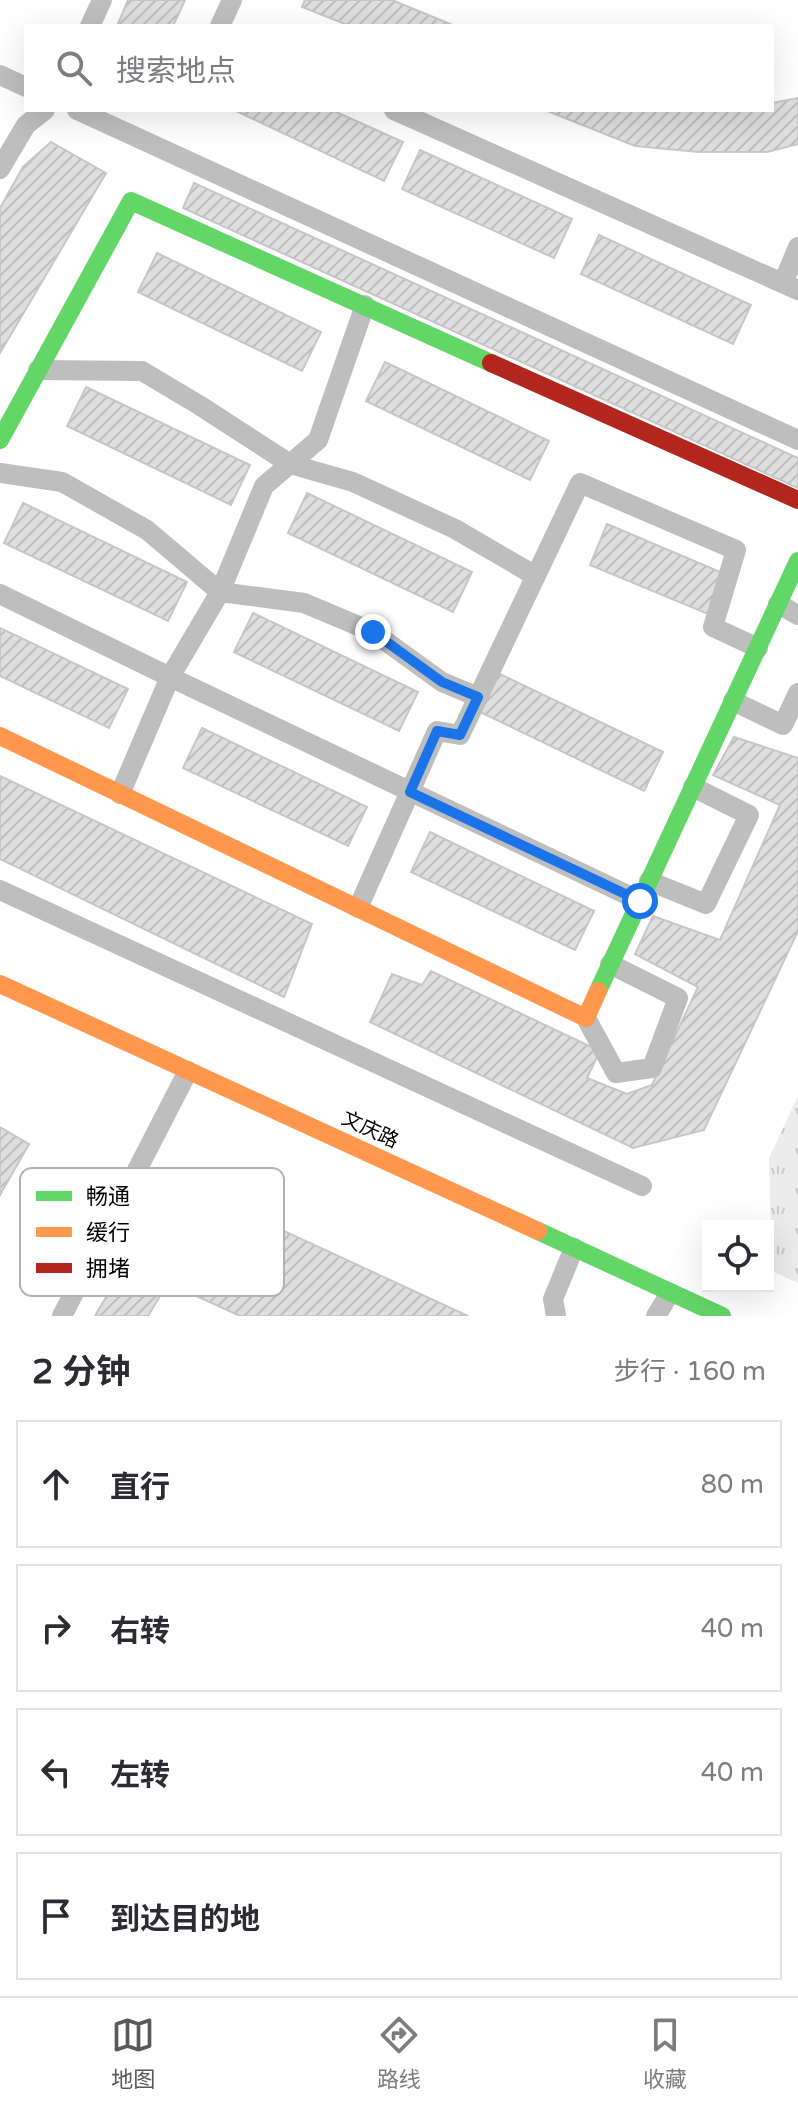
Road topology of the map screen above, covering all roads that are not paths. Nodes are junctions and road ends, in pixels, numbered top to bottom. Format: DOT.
graph roads {
  1 [pos="102,0"];
  2 [pos="232,0"];
  3 [pos="91,24"];
  4 [pos="221,24"];
  5 [pos="0,75"];
  6 [pos="24,86"];
  7 [pos="42,112"];
  8 [pos="81,112"];
  9 [pos="398,112"];
  10 [pos="0,169"];
  11 [pos="798,247"];
  12 [pos="790,286"];
  13 [pos="365,305"];
  14 [pos="38,370"];
  15 [pos="0,440"];
  16 [pos="798,440"];
  17 [pos="290,464"];
  18 [pos="0,473"];
  19 [pos="798,500"];
  20 [pos="798,561"];
  21 [pos="534,575"];
  22 [pos="220,592"];
  23 [pos="0,594"];
  24 [pos="778,604"];
  25 [pos="798,615"];
  26 [pos="758,648"];
  27 [pos="170,677"];
  28 [pos="798,693"];
  29 [pos="478,697"];
  30 [pos="733,701"];
  31 [pos="0,736"];
  32 [pos="693,787"];
  33 [pos="410,792"];
  34 [pos="120,794"];
  35 [pos="649,881"];
  36 [pos="0,890"];
  37 [pos="640,901"];
  38 [pos="358,908"];
  39 [pos="610,964"];
  40 [pos="0,984"];
  41 [pos="586,1018"];
  42 [pos="188,1071"];
  43 [pos="138,1168"];
  44 [pos="642,1186"];
  45 [pos="574,1248"];
  46 [pos="670,1293"];
  47 [pos="72,1296"];
  48 [pos="62,1316"];
  49 [pos="556,1316"];
  50 [pos="656,1316"];
  51 [pos="722,1316"];
  1 -- 3 [label="street"];
  2 -- 4 [label="street"];
  5 -- 6 [label="street"];
  7 -- 10 [label="street"];
  8 -- 16 [label="street"];
  9 -- 12 [label="street"];
  11 -- 12 [label="street"];
  13 -- 14 [label="street"];
  13 -- 17 [label="street"];
  13 -- 19 [label="street"];
  14 -- 15 [label="street"];
  14 -- 17 [label="street"];
  17 -- 21 [label="street"];
  17 -- 22 [label="street"];
  18 -- 22 [label="street"];
  20 -- 24 [label="street"];
  21 -- 26 [label="street"];
  21 -- 29 [label="street"];
  22 -- 27 [label="street"];
  22 -- 29 [label="street"];
  23 -- 27 [label="street"];
  24 -- 25 [label="street"];
  24 -- 26 [label="street"];
  26 -- 30 [label="street"];
  27 -- 33 [label="street"];
  27 -- 34 [label="street"];
  28 -- 30 [label="street"];
  29 -- 33 [label="street"];
  30 -- 32 [label="street"];
  31 -- 34 [label="street"];
  32 -- 35 [label="street"];
  32 -- 35 [label="street"];
  33 -- 37 [label="street"];
  33 -- 38 [label="street"];
  34 -- 38 [label="street"];
  35 -- 37 [label="street"];
  36 -- 44 [label="street"];
  37 -- 39 [label="street"];
  38 -- 41 [label="street"];
  39 -- 41 [label="street"];
  39 -- 41 [label="street"];
  40 -- 42 [label="street, 文庆路"];
  42 -- 43 [label="street"];
  42 -- 45 [label="street, 文庆路"];
  45 -- 46 [label="street, 文庆路"];
  45 -- 49 [label="street"];
  46 -- 50 [label="street"];
  46 -- 51 [label="street, 文庆路"];
  47 -- 48 [label="street"];
}
